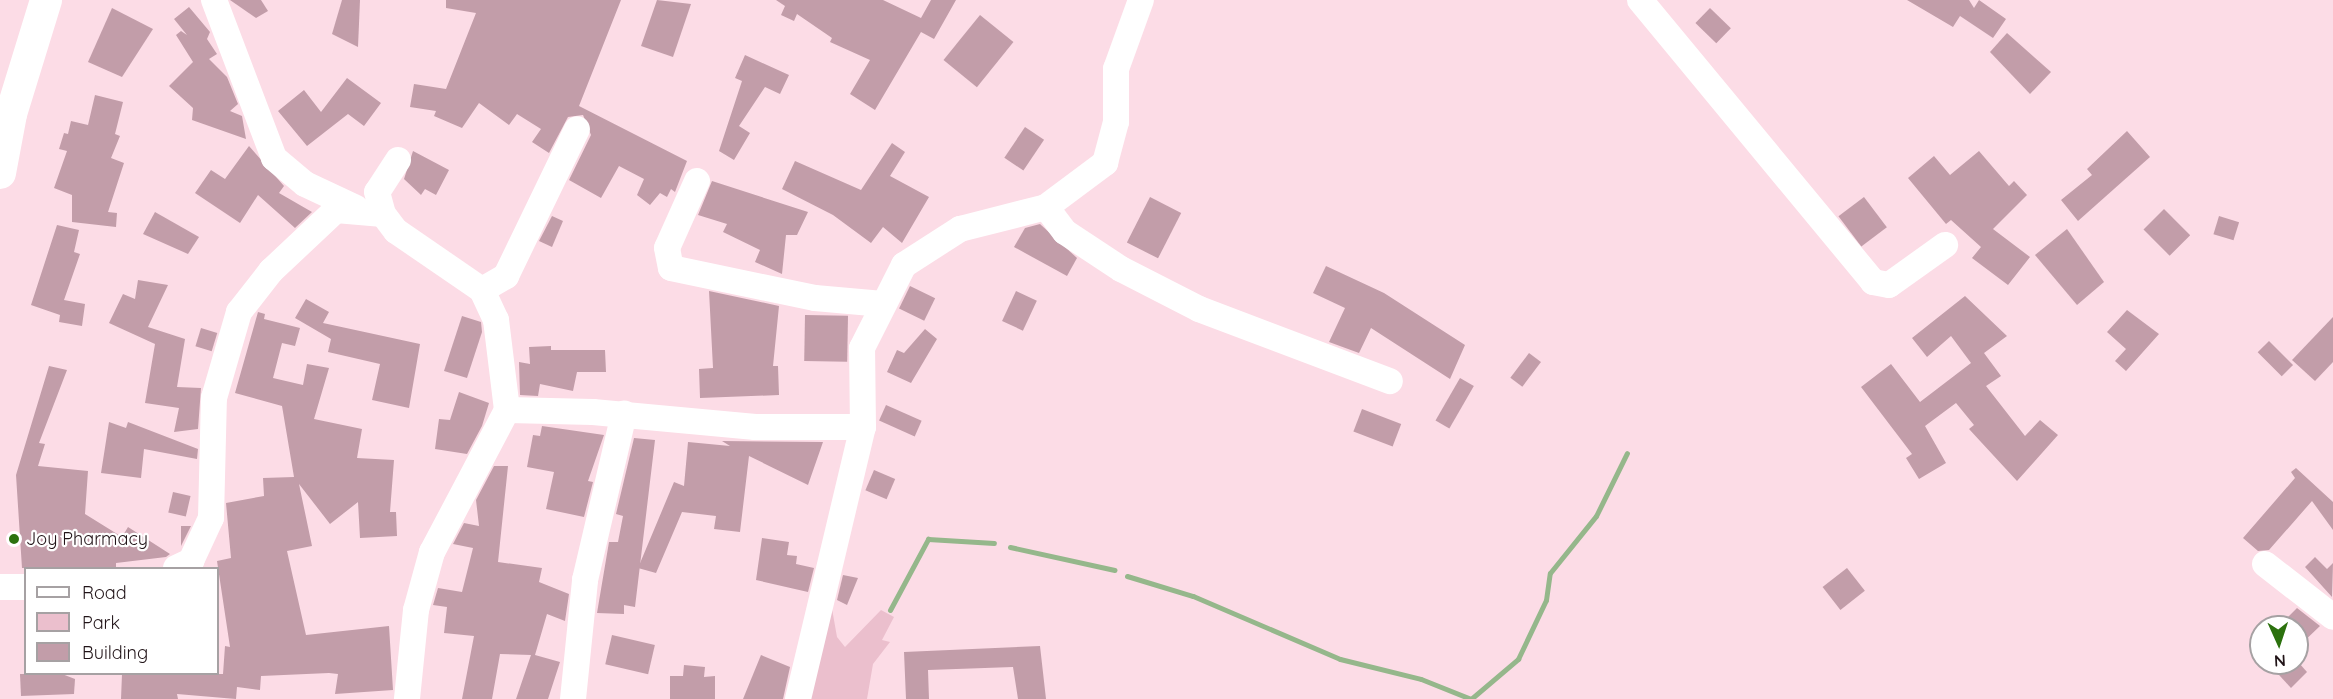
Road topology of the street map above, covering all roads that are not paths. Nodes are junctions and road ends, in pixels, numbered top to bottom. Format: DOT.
graph roads {
  1 [pos="46,0"];
  2 [pos="214,0"];
  3 [pos="1141,0"];
  4 [pos="1640,0"];
  5 [pos="577,129"];
  6 [pos="398,160"];
  7 [pos="0,172"];
  8 [pos="696,181"];
  9 [pos="1046,207"];
  10 [pos="356,208"];
  11 [pos="383,214"];
  12 [pos="1945,245"];
  13 [pos="482,290"];
  14 [pos="883,304"];
  15 [pos="1390,381"];
  16 [pos="507,410"];
  17 [pos="624,414"];
  18 [pos="863,427"];
  19 [pos="2265,564"];
  20 [pos="178,567"];
  21 [pos="0,587"];
  22 [pos="24,587"];
  23 [pos="2333,617"];
  24 [pos="407,699"];
  25 [pos="573,699"];
  26 [pos="798,699"];
  1 -- 7 [label="main road"];
  2 -- 10 [label="street"];
  3 -- 9 [label="street"];
  4 -- 12 [label="street"];
  5 -- 13 [label="street"];
  6 -- 11 [label="street"];
  8 -- 14 [label="street"];
  9 -- 14 [label="street"];
  9 -- 15 [label="street"];
  10 -- 11 [label="street"];
  10 -- 20 [label="street"];
  11 -- 13 [label="street"];
  13 -- 16 [label="street"];
  14 -- 18 [label="street"];
  16 -- 17 [label="street"];
  16 -- 24 [label="street"];
  17 -- 18 [label="street"];
  17 -- 25 [label="street"];
  18 -- 26 [label="street"];
  19 -- 23 [label="street"];
  21 -- 22 [label="street"];
}
